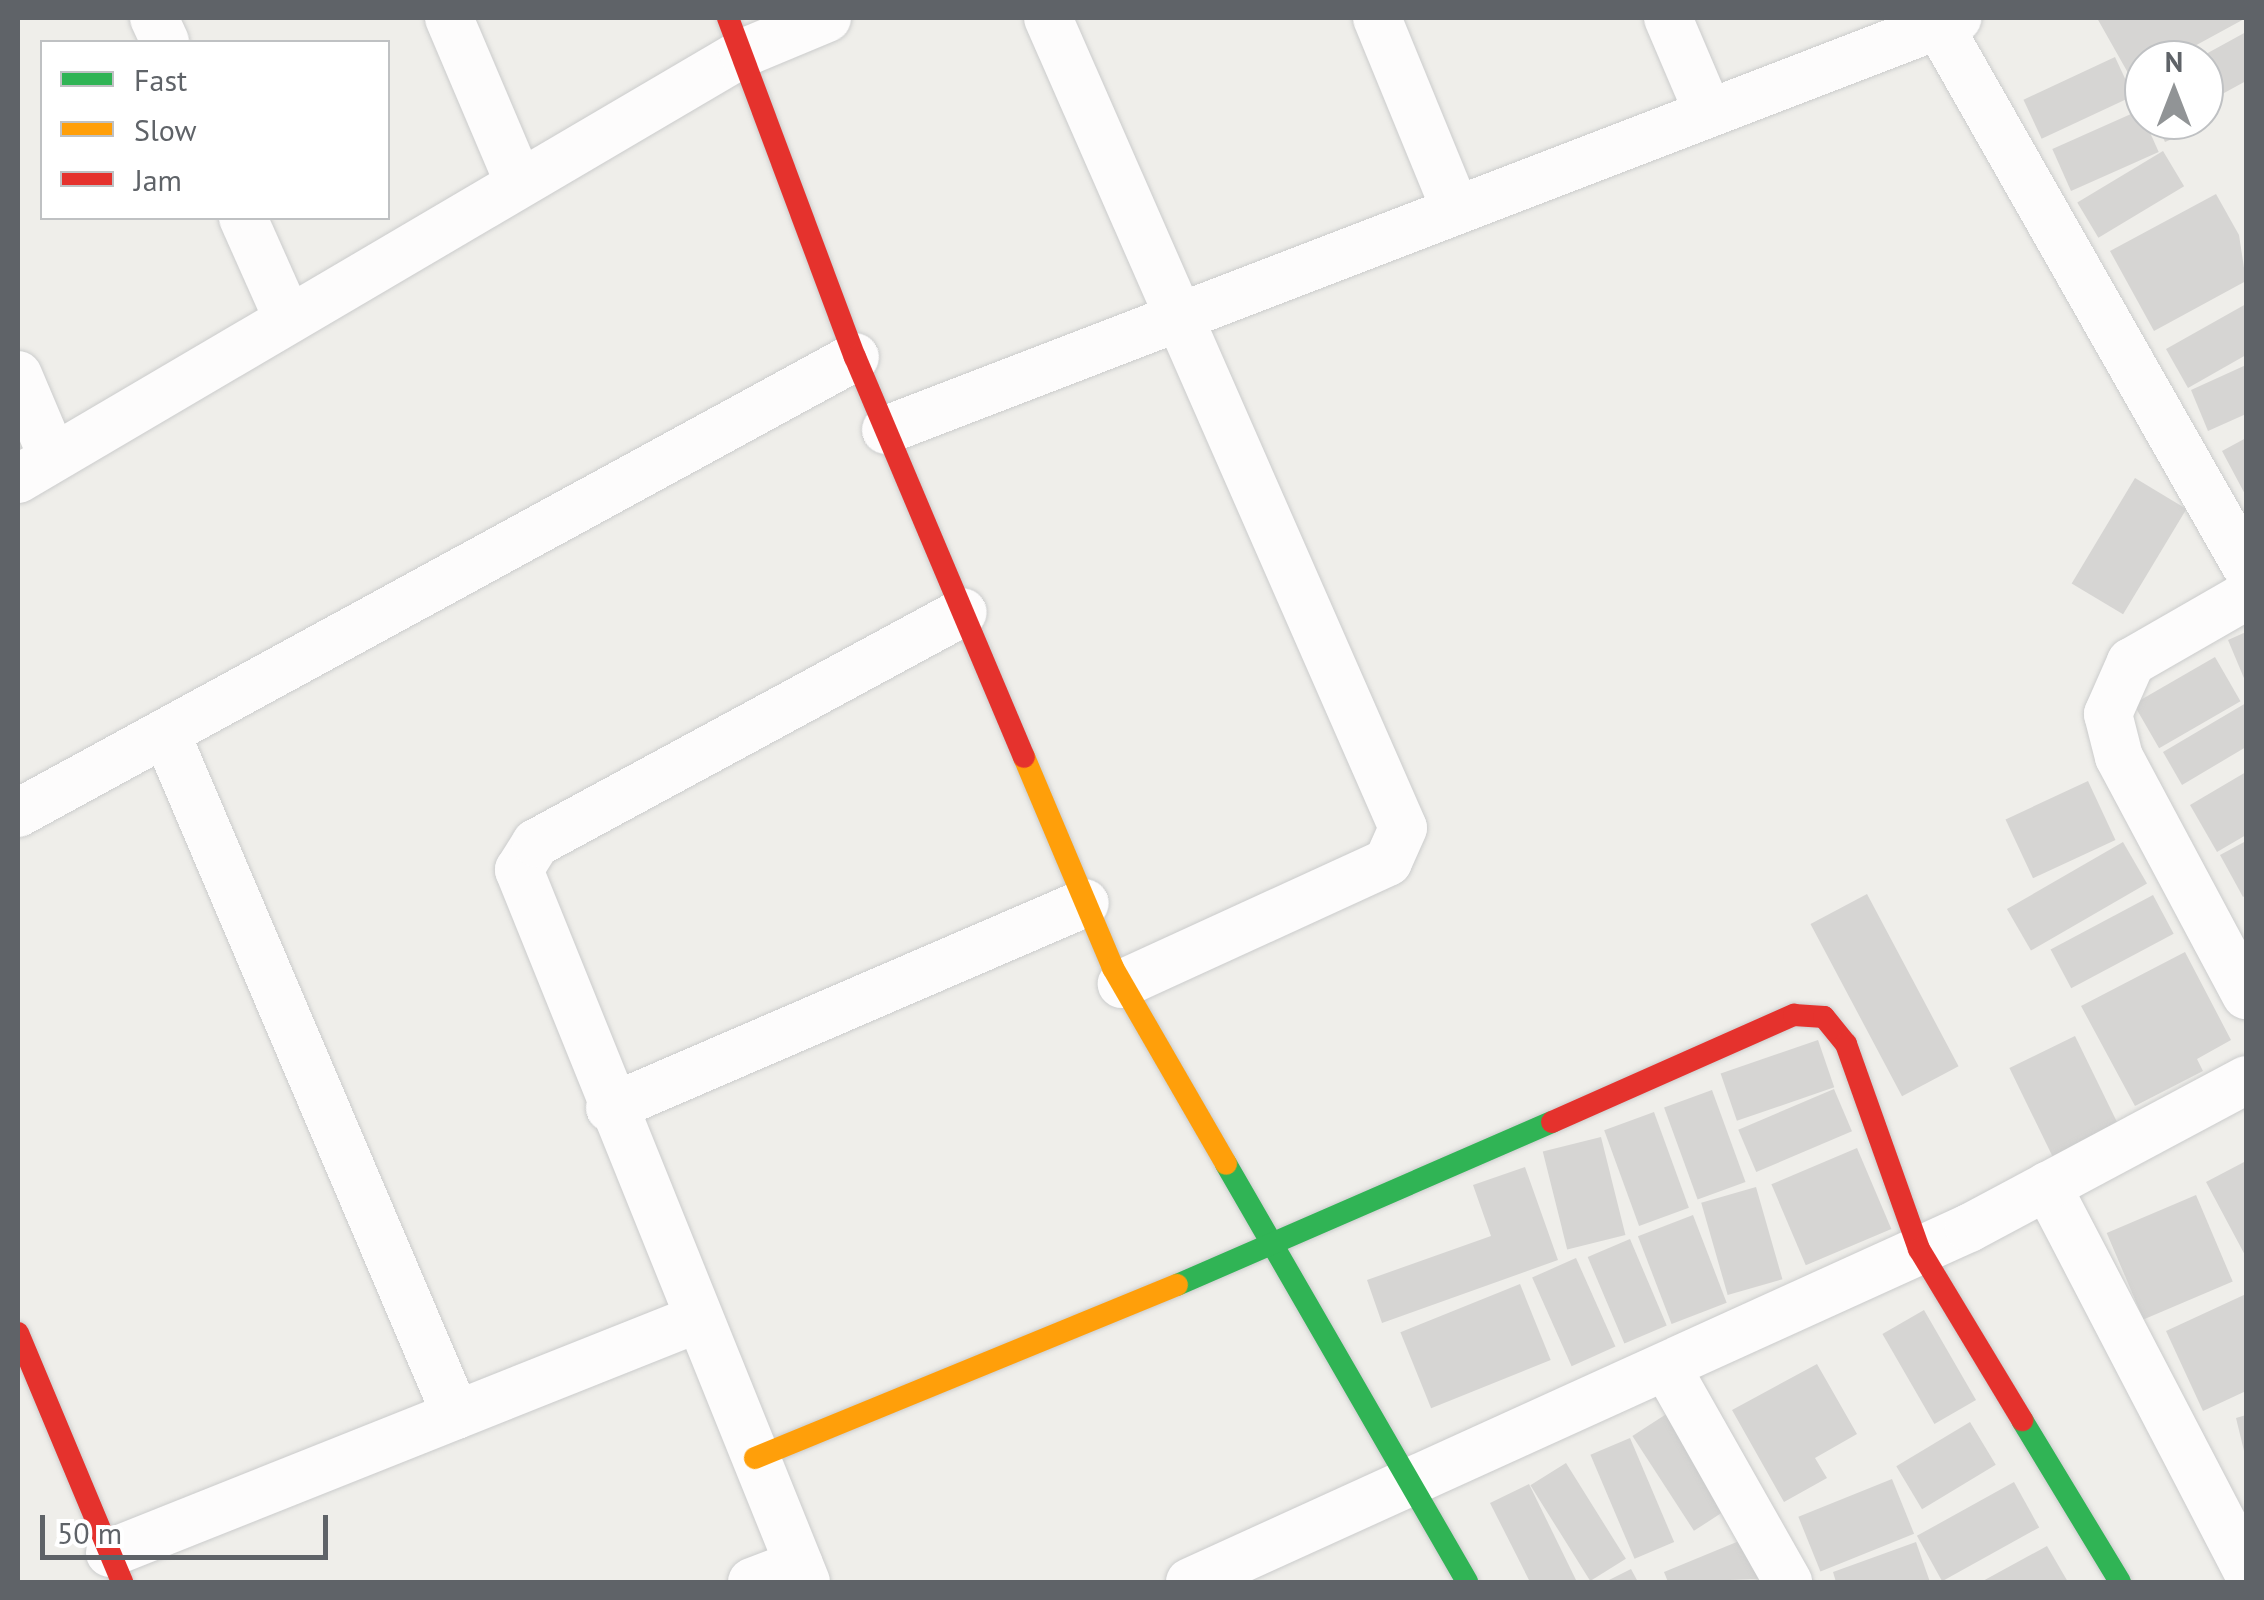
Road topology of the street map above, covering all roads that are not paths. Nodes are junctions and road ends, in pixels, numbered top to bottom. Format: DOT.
graph roads {
  1 [pos="449,18"];
  2 [pos="828,18"];
  3 [pos="1048,18"];
  4 [pos="1377,18"];
  5 [pos="1668,18"];
  6 [pos="1948,22"];
  7 [pos="736,35"];
  8 [pos="1706,107"];
  9 [pos="519,183"];
  10 [pos="1454,206"];
  11 [pos="244,220"];
  12 [pos="1175,316"];
  13 [pos="288,319"];
  14 [pos="855,357"];
  15 [pos="18,375"];
  16 [pos="886,430"];
  17 [pos="35,469"];
  18 [pos="2246,566"];
  19 [pos="2246,596"];
  20 [pos="963,612"];
  21 [pos="167,736"];
  22 [pos="18,813"];
  23 [pos="1085,903"];
  24 [pos="1122,984"];
  25 [pos="2246,994"];
  26 [pos="2246,1080"];
  27 [pos="610,1108"];
  28 [pos="2048,1186"];
  29 [pos="1274,1245"];
  30 [pos="1919,1249"];
  31 [pos="697,1319"];
  32 [pos="18,1333"];
  33 [pos="1666,1368"];
  34 [pos="456,1414"];
  35 [pos="755,1458"];
  36 [pos="1413,1488"];
  37 [pos="116,1568"];
  38 [pos="2246,1570"];
  39 [pos="802,1573"];
  40 [pos="752,1582"];
  41 [pos="1190,1582"];
  42 [pos="1467,1582"];
  43 [pos="1788,1582"];
  44 [pos="2120,1582"];
  1 -- 9 [label="street"];
  2 -- 7 [label="street"];
  3 -- 12 [label="street"];
  4 -- 10 [label="street"];
  5 -- 8 [label="street"];
  6 -- 8 [label="street"];
  6 -- 18 [label="street"];
  7 -- 9 [label="street"];
  7 -- 14 [label="street"];
  8 -- 10 [label="street"];
  9 -- 13 [label="street"];
  10 -- 12 [label="street"];
  11 -- 13 [label="street"];
  12 -- 16 [label="street"];
  12 -- 24 [label="street"];
  13 -- 17 [label="street"];
  14 -- 16 [label="street"];
  14 -- 21 [label="street"];
  15 -- 17 [label="street"];
  16 -- 20 [label="street"];
  19 -- 25 [label="street"];
  20 -- 23 [label="street"];
  20 -- 27 [label="street"];
  21 -- 22 [label="street"];
  21 -- 34 [label="street"];
  23 -- 24 [label="street"];
  23 -- 27 [label="street"];
  24 -- 29 [label="street"];
  26 -- 28 [label="street"];
  27 -- 31 [label="street"];
  28 -- 30 [label="street"];
  28 -- 38 [label="street"];
  29 -- 30 [label="street"];
  29 -- 35 [label="street"];
  29 -- 36 [label="street"];
  30 -- 33 [label="street"];
  30 -- 44 [label="street"];
  31 -- 34 [label="street"];
  31 -- 35 [label="street"];
  32 -- 37 [label="street"];
  33 -- 36 [label="street"];
  33 -- 43 [label="street"];
  34 -- 37 [label="street"];
  35 -- 39 [label="street"];
  36 -- 41 [label="street"];
  36 -- 42 [label="street"];
  39 -- 40 [label="street"];
}
